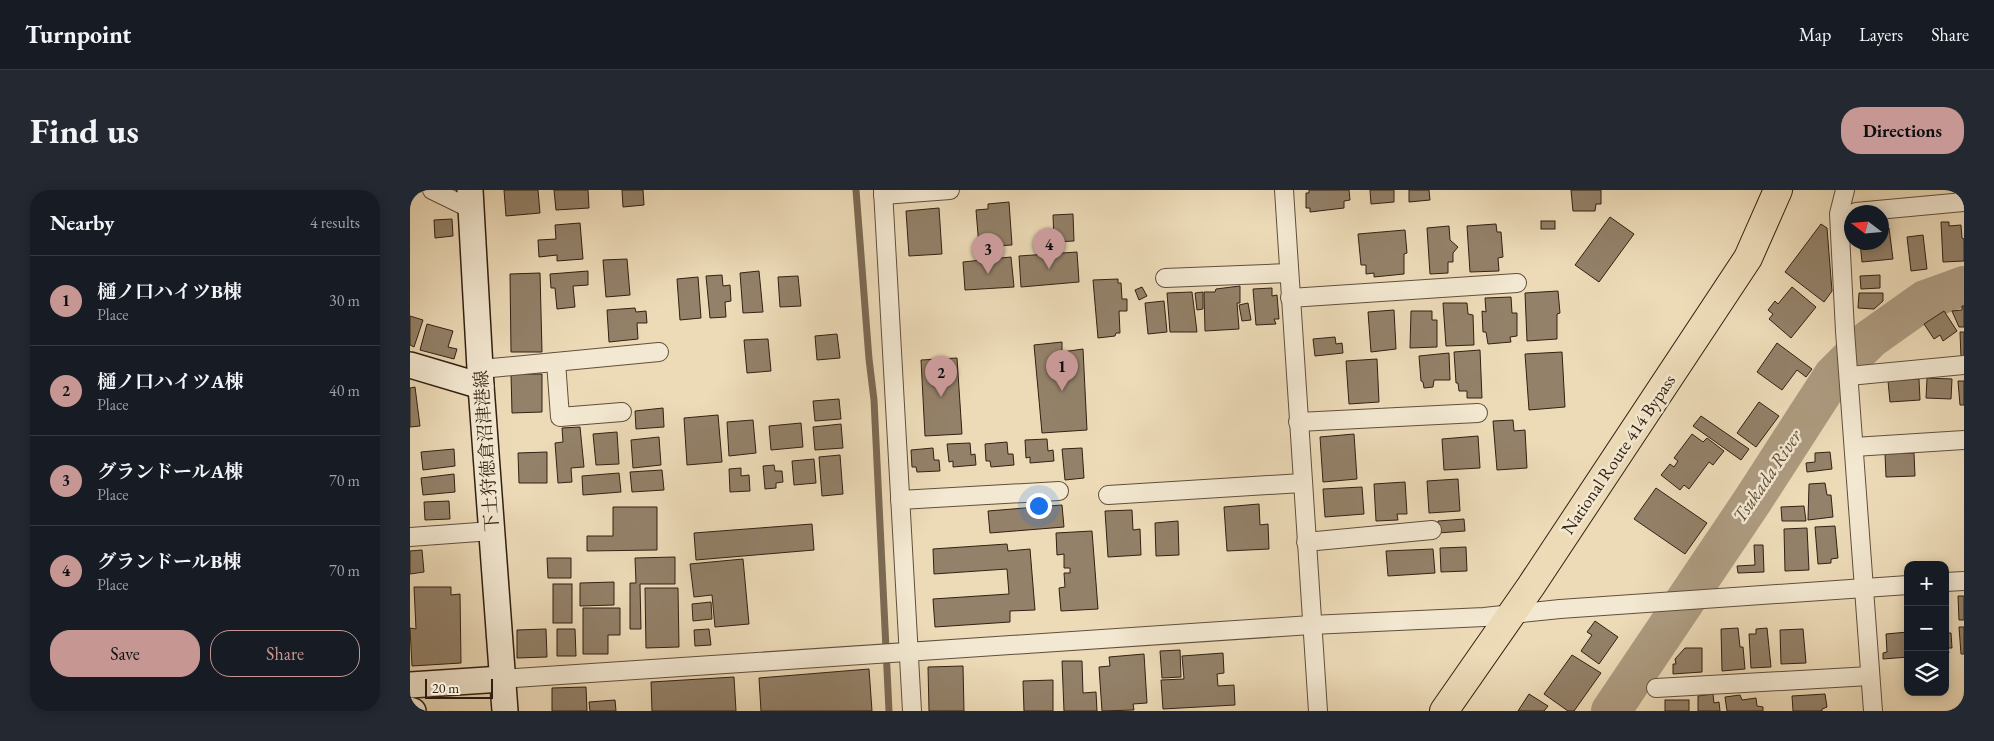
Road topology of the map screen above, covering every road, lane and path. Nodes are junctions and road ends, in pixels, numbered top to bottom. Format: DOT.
graph roads {
  1 [pos="432,190"];
  2 [pos="950,190"];
  3 [pos="1284,190"];
  4 [pos="1778,190"];
  5 [pos="1845,190"];
  6 [pos="883,193"];
  7 [pos="470,199"];
  8 [pos="1964,202"];
  9 [pos="1848,205"];
  10 [pos="1889,209"];
  11 [pos="1848,250"];
  12 [pos="1288,273"];
  13 [pos="1165,278"];
  14 [pos="1517,283"];
  15 [pos="1290,298"];
  16 [pos="659,352"];
  17 [pos="556,362"];
  18 [pos="410,365"];
  19 [pos="1964,366"];
  20 [pos="481,378"];
  21 [pos="1849,381"];
  22 [pos="622,412"];
  23 [pos="1478,413"];
  24 [pos="1298,422"];
  25 [pos="1964,440"];
  26 [pos="1854,447"];
  27 [pos="1302,483"];
  28 [pos="1059,491"];
  29 [pos="1108,495"];
  30 [pos="900,500"];
  31 [pos="1432,530"];
  32 [pos="492,531"];
  33 [pos="410,537"];
  34 [pos="1306,542"];
  35 [pos="1964,581"];
  36 [pos="1949,582"];
  37 [pos="1904,584"];
  38 [pos="1865,587"];
  39 [pos="1509,615"];
  40 [pos="1311,625"];
  41 [pos="908,652"];
  42 [pos="1870,676"];
  43 [pos="502,679"];
  44 [pos="410,686"];
  45 [pos="1656,688"];
  46 [pos="505,711"];
  47 [pos="912,711"];
  48 [pos="1318,711"];
  49 [pos="1444,711"];
  50 [pos="1873,711"];
  1 -- 7 [label="street"];
  2 -- 6 [label="street"];
  3 -- 12 [label="street"];
  4 -- 39 [label="highway, National Route 414 Bypass"];
  5 -- 9 [label="street"];
  6 -- 30 [label="street"];
  7 -- 20 [label="main road, 下土狩徳倉沼津港線"];
  8 -- 10 [label="street"];
  11 -- 21 [label="street"];
  12 -- 13 [label="street"];
  12 -- 15 [label="street"];
  14 -- 15 [label="street"];
  15 -- 24 [label="street"];
  16 -- 17 [label="street"];
  17 -- 20 [label="street"];
  17 -- 22 [label="street"];
  18 -- 20 [label="main road"];
  19 -- 21 [label="street"];
  20 -- 32 [label="main road, 下土狩徳倉沼津港線"];
  21 -- 26 [label="street"];
  23 -- 24 [label="street"];
  24 -- 27 [label="street"];
  25 -- 26 [label="street"];
  26 -- 38 [label="street"];
  27 -- 29 [label="street"];
  27 -- 34 [label="street"];
  28 -- 30 [label="street"];
  30 -- 41 [label="street"];
  31 -- 34 [label="street"];
  32 -- 33 [label="street"];
  32 -- 43 [label="main road, 下土狩徳倉沼津港線"];
  34 -- 40 [label="street"];
  35 -- 36 [label="street"];
  37 -- 38 [label="street"];
  38 -- 39 [label="street"];
  38 -- 42 [label="street"];
  39 -- 40 [label="street"];
  39 -- 49 [label="highway, National Route 414 Bypass"];
  40 -- 41 [label="street"];
  40 -- 48 [label="street"];
  41 -- 43 [label="street"];
  41 -- 47 [label="street"];
  42 -- 45 [label="street"];
  42 -- 50 [label="street"];
  43 -- 44 [label="main road"];
  43 -- 46 [label="main road, 下土狩徳倉沼津港線"];
}
